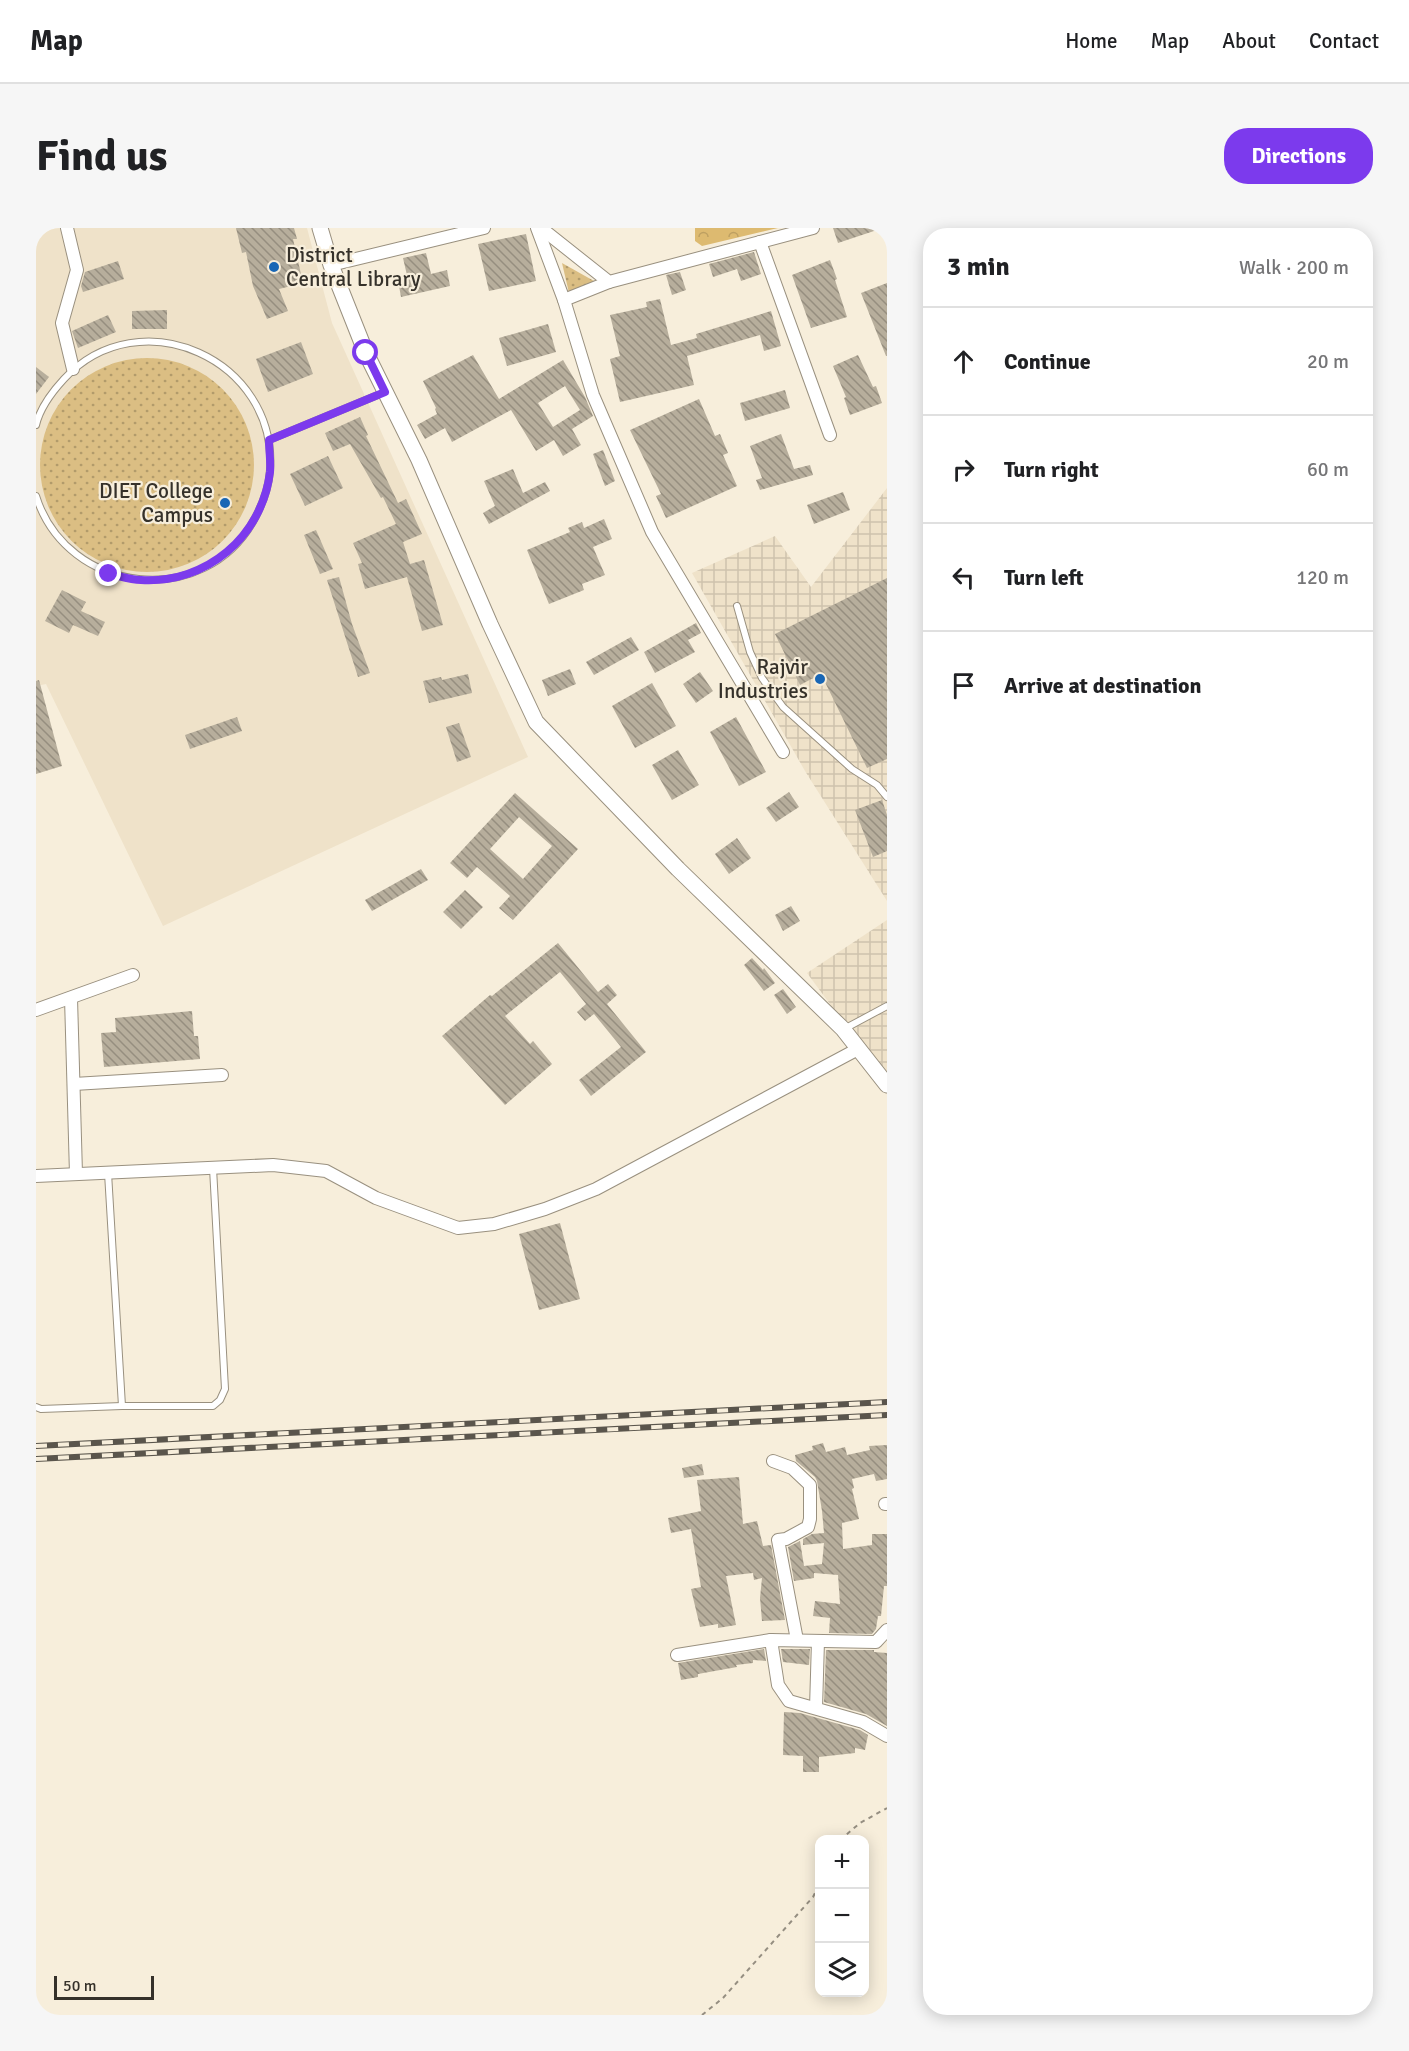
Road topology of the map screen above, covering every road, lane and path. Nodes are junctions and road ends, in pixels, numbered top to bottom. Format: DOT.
graph roads {
  1 [pos="67,228"];
  2 [pos="320,228"];
  3 [pos="484,228"];
  4 [pos="539,228"];
  5 [pos="813,228"];
  6 [pos="760,242"];
  7 [pos="331,265"];
  8 [pos="609,282"];
  9 [pos="564,300"];
  10 [pos="73,369"];
  11 [pos="385,392"];
  12 [pos="36,425"];
  13 [pos="830,435"];
  14 [pos="269,440"];
  15 [pos="36,496"];
  16 [pos="737,606"];
  17 [pos="783,752"];
  18 [pos="887,796"];
  19 [pos="134,975"];
  20 [pos="71,998"];
  21 [pos="887,1006"];
  22 [pos="36,1010"];
  23 [pos="843,1029"];
  24 [pos="858,1049"];
  25 [pos="222,1075"];
  26 [pos="74,1084"];
  27 [pos="887,1085"];
  28 [pos="213,1168"];
  29 [pos="108,1173"];
  30 [pos="76,1174"];
  31 [pos="36,1176"];
  32 [pos="122,1406"];
  33 [pos="36,1407"];
  34 [pos="773,1461"];
  35 [pos="887,1630"];
  36 [pos="771,1640"];
  37 [pos="796,1640"];
  38 [pos="819,1641"];
  39 [pos="677,1655"];
  40 [pos="816,1708"];
  41 [pos="887,1736"];
  42 [pos="887,1808"];
  43 [pos="845,1835"];
  44 [pos="816,1889"];
  45 [pos="702,2015"];
  1 -- 10 [label="street"];
  2 -- 7 [label="street"];
  3 -- 7 [label="street"];
  4 -- 8 [label="street"];
  4 -- 9 [label="street"];
  5 -- 6 [label="street"];
  6 -- 8 [label="street"];
  6 -- 13 [label="street"];
  7 -- 11 [label="street"];
  8 -- 9 [label="street"];
  9 -- 17 [label="street"];
  10 -- 12 [label="lane"];
  10 -- 14 [label="lane"];
  11 -- 14 [label="lane"];
  11 -- 23 [label="street"];
  14 -- 15 [label="lane"];
  16 -- 18 [label="lane"];
  19 -- 20 [label="street"];
  20 -- 22 [label="street"];
  20 -- 26 [label="street"];
  21 -- 23 [label="lane"];
  23 -- 24 [label="street"];
  24 -- 27 [label="street"];
  24 -- 28 [label="street"];
  25 -- 26 [label="street"];
  26 -- 30 [label="street"];
  28 -- 29 [label="street"];
  28 -- 32 [label="lane"];
  29 -- 30 [label="street"];
  29 -- 32 [label="lane"];
  30 -- 31 [label="street"];
  32 -- 33 [label="lane"];
  34 -- 37 [label="street"];
  35 -- 38 [label="street"];
  36 -- 37 [label="street"];
  36 -- 39 [label="street"];
  36 -- 40 [label="street"];
  37 -- 38 [label="street"];
  38 -- 40 [label="street"];
  40 -- 41 [label="street"];
  42 -- 43 [label="path"];
  44 -- 45 [label="path"];
}
